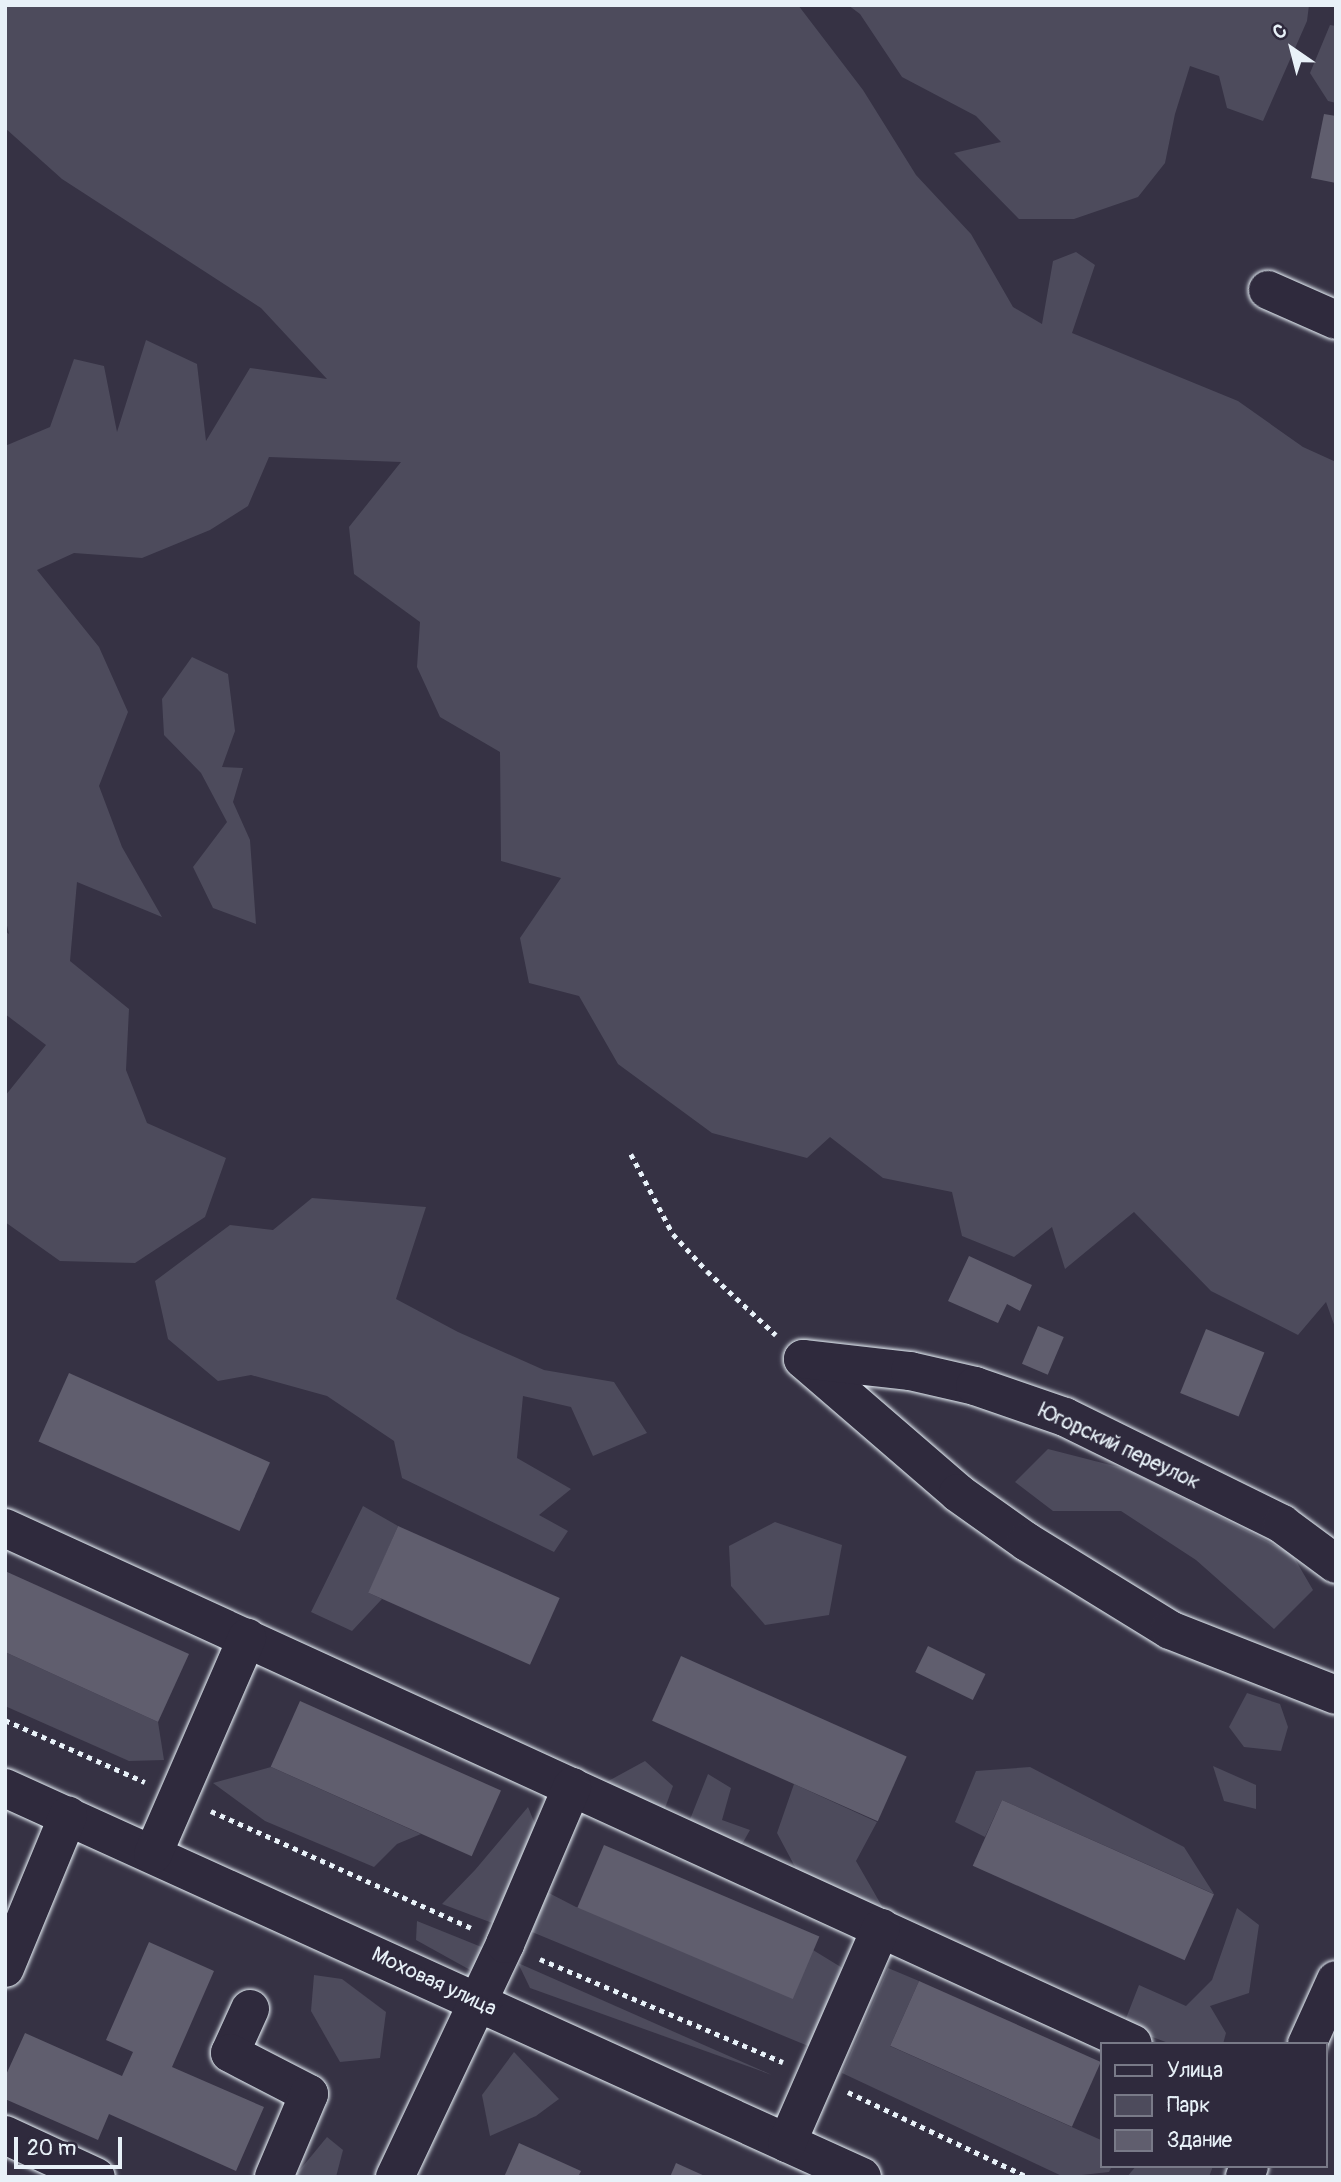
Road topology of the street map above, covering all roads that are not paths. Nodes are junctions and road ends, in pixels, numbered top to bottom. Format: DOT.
graph roads {
  1 [pos="1268,290"];
  2 [pos="1336,320"];
  3 [pos="5,1528"];
  4 [pos="1336,1564"];
  5 [pos="247,1638"];
  6 [pos="1336,1695"];
  7 [pos="572,1787"];
  8 [pos="5,1788"];
  9 [pos="68,1816"];
  10 [pos="153,1854"];
  11 [pos="881,1928"];
  12 [pos="5,1968"];
  13 [pos="1333,1996"];
  14 [pos="477,2002"];
  15 [pos="250,2009"];
  16 [pos="1129,2042"];
  17 [pos="1308,2042"];
  18 [pos="5,2135"];
  19 [pos="787,2143"];
  20 [pos="96,2177"];
  21 [pos="274,2177"];
  22 [pos="395,2177"];
  23 [pos="862,2177"];
  1 -- 2 [label="street"];
  3 -- 5 [label="street"];
  4 -- 6 [label="street, Югорский переулок"];
  5 -- 7 [label="street"];
  5 -- 10 [label="street"];
  7 -- 11 [label="street"];
  7 -- 14 [label="street"];
  8 -- 9 [label="street, Моховая улица"];
  9 -- 10 [label="street, Моховая улица"];
  9 -- 12 [label="street"];
  10 -- 14 [label="street, Моховая улица"];
  11 -- 16 [label="street"];
  11 -- 19 [label="street"];
  13 -- 17 [label="street"];
  14 -- 19 [label="street, Моховая улица"];
  14 -- 22 [label="street"];
  15 -- 21 [label="street"];
  18 -- 20 [label="street"];
  19 -- 23 [label="street, Моховая улица"];
}
